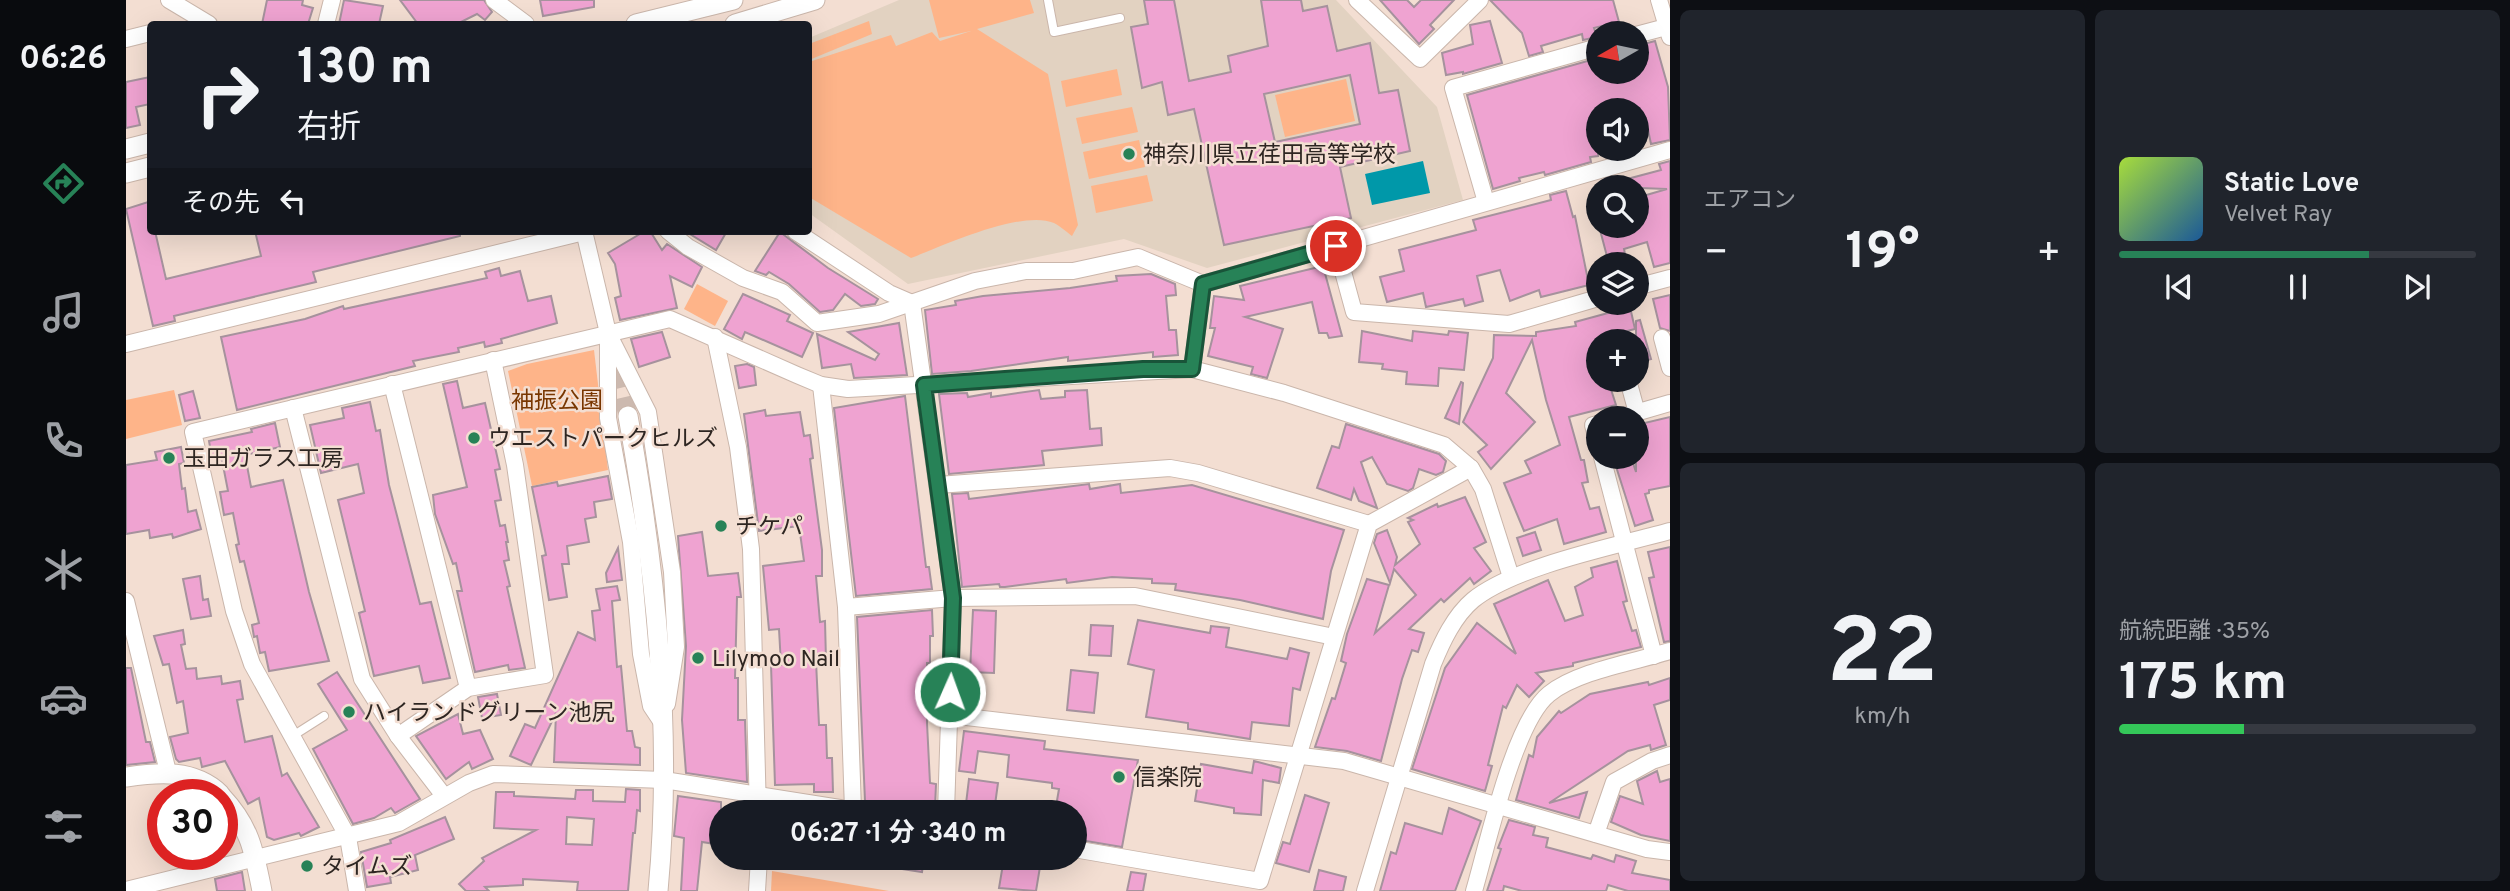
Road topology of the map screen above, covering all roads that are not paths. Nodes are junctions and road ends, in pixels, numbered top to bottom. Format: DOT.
graph roads {
  1 [pos="169,0"];
  2 [pos="332,0"];
  3 [pos="494,0"];
  4 [pos="733,0"];
  5 [pos="815,0"];
  6 [pos="1048,0"];
  7 [pos="1357,0"];
  8 [pos="1480,0"];
  9 [pos="1659,0"];
  10 [pos="1121,18"];
  11 [pos="205,21"];
  12 [pos="327,21"];
  13 [pos="521,21"];
  14 [pos="648,21"];
  15 [pos="745,21"];
  16 [pos="1669,30"];
  17 [pos="147,34"];
  18 [pos="1649,34"];
  19 [pos="126,39"];
  20 [pos="1586,50"];
  21 [pos="147,144"];
  22 [pos="126,149"];
  23 [pos="1670,150"];
  24 [pos="147,168"];
  25 [pos="126,173"];
  26 [pos="1486,202"];
  27 [pos="568,235"];
  28 [pos="585,235"];
  29 [pos="673,235"];
  30 [pos="801,235"];
  31 [pos="1336,246"];
  32 [pos="1670,278"];
  33 [pos="1203,284"];
  34 [pos="1649,284"];
  35 [pos="1586,302"];
  36 [pos="912,303"];
  37 [pos="608,333"];
  38 [pos="715,337"];
  39 [pos="1662,338"];
  40 [pos="126,344"];
  41 [pos="493,360"];
  42 [pos="1670,368"];
  43 [pos="1192,369"];
  44 [pos="392,384"];
  45 [pos="821,384"];
  46 [pos="924,385"];
  47 [pos="1670,403"];
  48 [pos="293,408"];
  49 [pos="1649,409"];
  50 [pos="628,416"];
  51 [pos="1471,468"];
  52 [pos="1605,469"];
  53 [pos="938,485"];
  54 [pos="1369,524"];
  55 [pos="1670,531"];
  56 [pos="1626,543"];
  57 [pos="1511,577"];
  58 [pos="953,598"];
  59 [pos="126,601"];
  60 [pos="846,607"];
  61 [pos="1334,638"];
  62 [pos="1662,654"];
  63 [pos="134,667"];
  64 [pos="468,688"];
  65 [pos="950,715"];
  66 [pos="324,716"];
  67 [pos="663,723"];
  68 [pos="398,736"];
  69 [pos="291,737"];
  70 [pos="1670,755"];
  71 [pos="1298,756"];
  72 [pos="168,772"];
  73 [pos="126,777"];
  74 [pos="1398,778"];
  75 [pos="193,779"];
  76 [pos="664,780"];
  77 [pos="758,793"];
  78 [pos="444,796"];
  79 [pos="758,800"];
  80 [pos="797,800"];
  81 [pos="858,800"];
  82 [pos="946,800"];
  83 [pos="1499,808"];
  84 [pos="238,814"];
  85 [pos="1596,834"];
  86 [pos="348,836"];
  87 [pos="1087,851"];
  88 [pos="1670,852"];
  89 [pos="256,860"];
  90 [pos="758,870"];
  91 [pos="126,890"];
  92 [pos="262,891"];
  93 [pos="357,891"];
  94 [pos="658,891"];
  95 [pos="757,891"];
  96 [pos="1365,891"];
  97 [pos="1474,891"];
  1 -- 11 [label="street"];
  2 -- 12 [label="street"];
  3 -- 13 [label="street"];
  4 -- 14 [label="street"];
  5 -- 15 [label="street"];
  6 -- 10 [label="lane"];
  7 -- 8 [label="street"];
  9 -- 16 [label="street"];
  16 -- 18 [label="street"];
  17 -- 19 [label="street"];
  20 -- 26 [label="street"];
  21 -- 22 [label="street"];
  23 -- 26 [label="street"];
  24 -- 25 [label="street"];
  26 -- 31 [label="street"];
  27 -- 40 [label="street"];
  28 -- 37 [label="street"];
  29 -- 36 [label="street"];
  30 -- 36 [label="street"];
  31 -- 33 [label="street"];
  31 -- 35 [label="street"];
  32 -- 34 [label="street"];
  33 -- 36 [label="street"];
  33 -- 43 [label="street"];
  36 -- 46 [label="street"];
  37 -- 38 [label="street"];
  37 -- 41 [label="street"];
  37 -- 67 [label="street"];
  37 -- 67 [label="street"];
  38 -- 45 [label="street"];
  38 -- 77 [label="street"];
  39 -- 42 [label="street"];
  41 -- 44 [label="street"];
  41 -- 64 [label="street"];
  43 -- 46 [label="street"];
  43 -- 51 [label="street"];
  44 -- 48 [label="street"];
  44 -- 64 [label="street"];
  45 -- 46 [label="street"];
  45 -- 60 [label="street"];
  46 -- 53 [label="street"];
  47 -- 49 [label="street"];
  48 -- 68 [label="street"];
  48 -- 69 [label="street"];
  50 -- 67 [label="street"];
  51 -- 54 [label="street"];
  51 -- 57 [label="street"];
  52 -- 56 [label="street"];
  53 -- 54 [label="street"];
  53 -- 58 [label="street"];
  54 -- 61 [label="street"];
  55 -- 56 [label="street"];
  56 -- 57 [label="street"];
  56 -- 62 [label="street"];
  57 -- 74 [label="street"];
  58 -- 60 [label="street"];
  58 -- 61 [label="street"];
  58 -- 65 [label="street"];
  59 -- 63 [label="street"];
  60 -- 81 [label="street"];
  61 -- 71 [label="street"];
  62 -- 83 [label="street"];
  63 -- 72 [label="street"];
  64 -- 68 [label="street"];
  65 -- 71 [label="street"];
  65 -- 82 [label="street"];
  66 -- 69 [label="lane"];
  67 -- 76 [label="street"];
  68 -- 78 [label="street"];
  69 -- 86 [label="street"];
  70 -- 85 [label="street"];
  71 -- 74 [label="street"];
  71 -- 87 [label="street"];
  72 -- 73 [label="street"];
  72 -- 75 [label="street"];
  74 -- 83 [label="street"];
  74 -- 96 [label="street"];
  76 -- 77 [label="street"];
  76 -- 78 [label="street"];
  76 -- 94 [label="street"];
  77 -- 79 [label="street"];
  77 -- 80 [label="street"];
  78 -- 86 [label="street"];
  83 -- 85 [label="street"];
  83 -- 97 [label="street"];
  84 -- 89 [label="street"];
  85 -- 88 [label="street"];
  86 -- 89 [label="street"];
  86 -- 93 [label="street"];
  89 -- 91 [label="street"];
  89 -- 92 [label="street"];
  90 -- 95 [label="street"];
}
